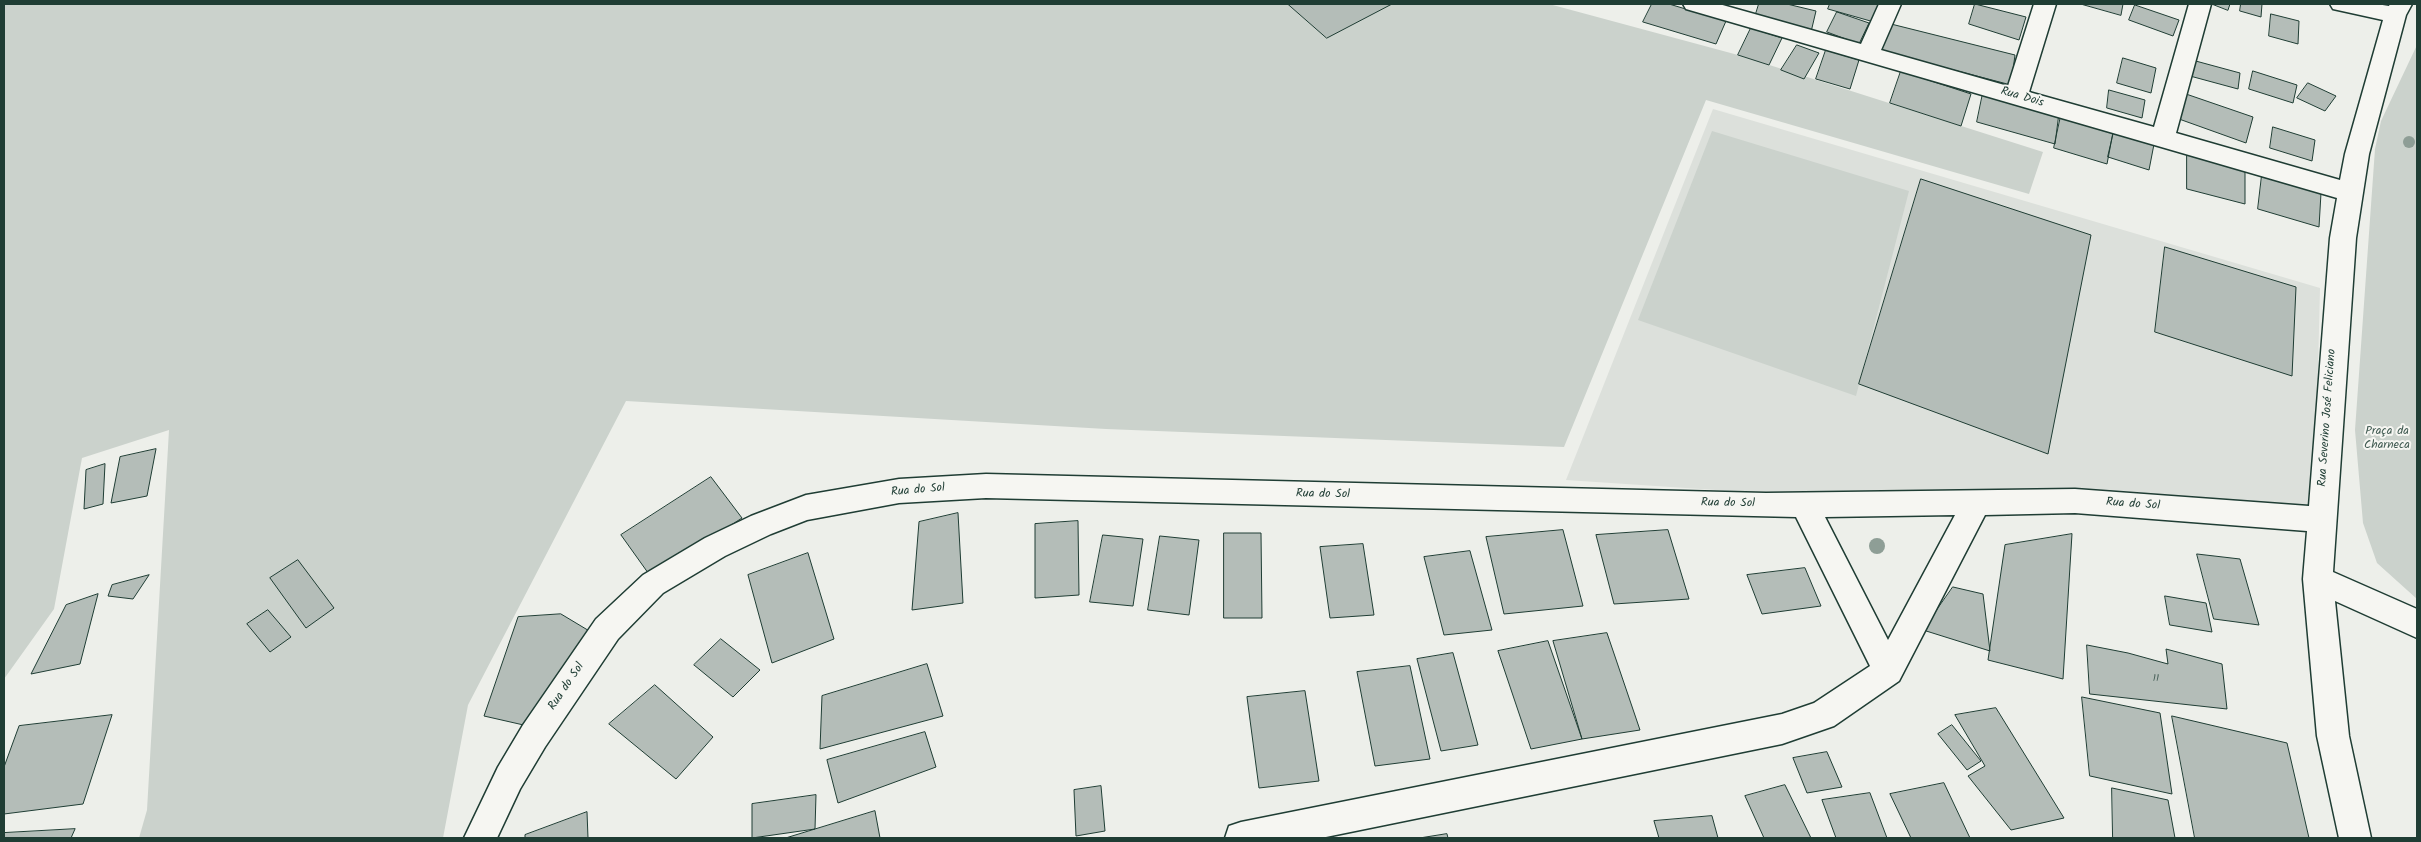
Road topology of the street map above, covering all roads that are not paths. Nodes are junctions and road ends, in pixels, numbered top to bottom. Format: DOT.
graph roads {
  1 [pos="1694,4"];
  2 [pos="1890,4"];
  3 [pos="2045,4"];
  4 [pos="2200,4"];
  5 [pos="2342,4"];
  6 [pos="1740,10"];
  7 [pos="2398,10"];
  8 [pos="1868,53"];
  9 [pos="2016,97"];
  10 [pos="2163,137"];
  11 [pos="2350,192"];
  12 [pos="1977,502"];
  13 [pos="1804,504"];
  14 [pos="2322,520"];
  15 [pos="2318,579"];
  16 [pos="2417,624"];
  17 [pos="1888,671"];
  18 [pos="480,838"];
  19 [pos="1241,838"];
  20 [pos="2355,838"];
  1 -- 6 [label="street, Rua Dois"];
  2 -- 8 [label="street"];
  3 -- 9 [label="street"];
  4 -- 10 [label="street"];
  5 -- 7 [label="street"];
  6 -- 8 [label="street, Rua Dois"];
  7 -- 11 [label="street, Rua Severino José Feliciano"];
  8 -- 9 [label="street, Rua Dois"];
  9 -- 10 [label="street, Rua Dois"];
  10 -- 11 [label="street, Rua Dois"];
  11 -- 14 [label="street, Rua Severino José Feliciano"];
  12 -- 13 [label="street, Rua do Sol"];
  12 -- 14 [label="street, Rua do Sol"];
  12 -- 17 [label="street"];
  13 -- 17 [label="street"];
  13 -- 18 [label="street, Rua do Sol"];
  14 -- 15 [label="street, Rua Severino José Feliciano"];
  15 -- 16 [label="street"];
  15 -- 20 [label="street, Rua Severino José Feliciano"];
  17 -- 19 [label="street"];
}
